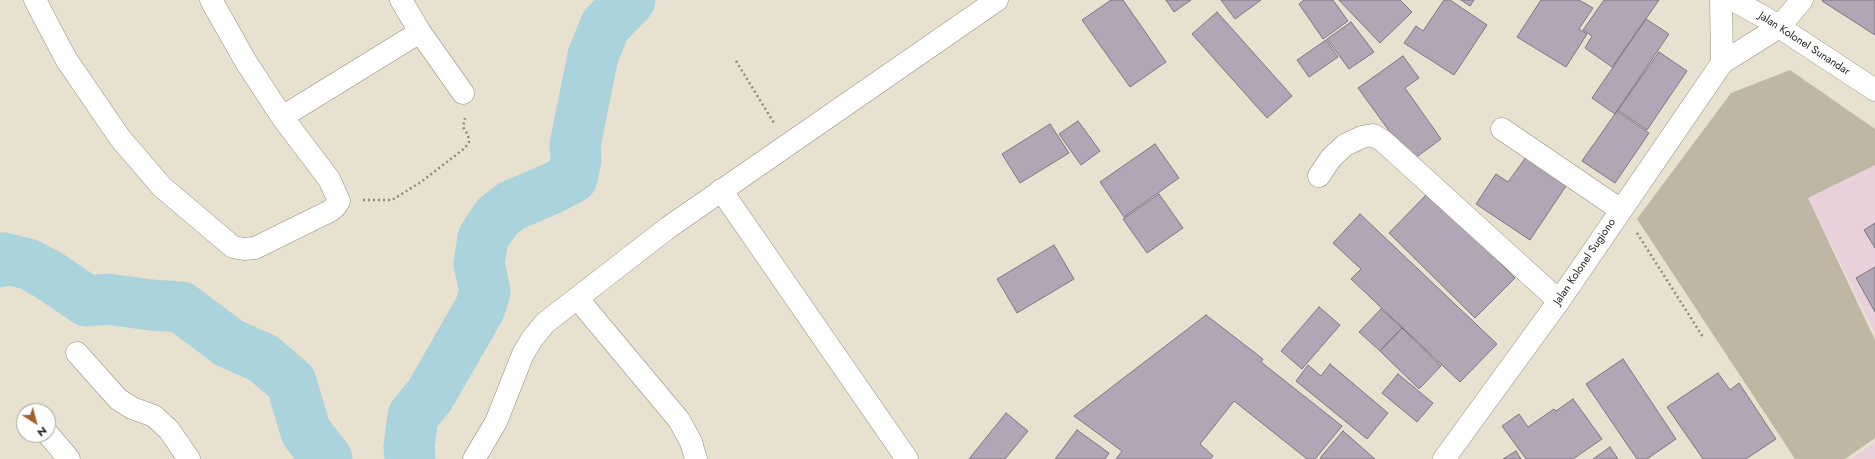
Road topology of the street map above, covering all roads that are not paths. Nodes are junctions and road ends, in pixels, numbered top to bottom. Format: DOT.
graph roads {
  1 [pos="35,0"];
  2 [pos="211,0"];
  3 [pos="401,0"];
  4 [pos="997,0"];
  5 [pos="1721,0"];
  6 [pos="1733,0"];
  7 [pos="1802,0"];
  8 [pos="1779,28"];
  9 [pos="420,32"];
  10 [pos="1722,62"];
  11 [pos="1875,90"];
  12 [pos="463,93"];
  13 [pos="282,117"];
  14 [pos="1502,129"];
  15 [pos="1319,176"];
  16 [pos="721,190"];
  17 [pos="1621,210"];
  18 [pos="577,298"];
  19 [pos="1559,300"];
  20 [pos="77,353"];
  21 [pos="56,443"];
  22 [pos="69,459"];
  23 [pos="189,459"];
  24 [pos="474,459"];
  25 [pos="696,459"];
  26 [pos="907,459"];
  27 [pos="1444,459"];
  1 -- 13 [label="street"];
  2 -- 13 [label="street"];
  3 -- 9 [label="street"];
  4 -- 16 [label="street"];
  5 -- 10 [label="street"];
  6 -- 8 [label="street, Jalan Kolonel Sunandar"];
  7 -- 8 [label="street, Jalan Kolonel Sugiono"];
  8 -- 10 [label="street, Jalan Kolonel Sugiono"];
  8 -- 11 [label="street, Jalan Kolonel Sunandar"];
  9 -- 12 [label="street"];
  9 -- 13 [label="street"];
  10 -- 17 [label="street, Jalan Kolonel Sugiono"];
  14 -- 17 [label="street"];
  15 -- 19 [label="street"];
  16 -- 18 [label="street"];
  16 -- 26 [label="street"];
  17 -- 19 [label="street, Jalan Kolonel Sugiono"];
  18 -- 24 [label="street"];
  18 -- 25 [label="street"];
  19 -- 27 [label="street, Jalan Kolonel Sugiono"];
  20 -- 23 [label="street"];
  21 -- 22 [label="street"];
}
